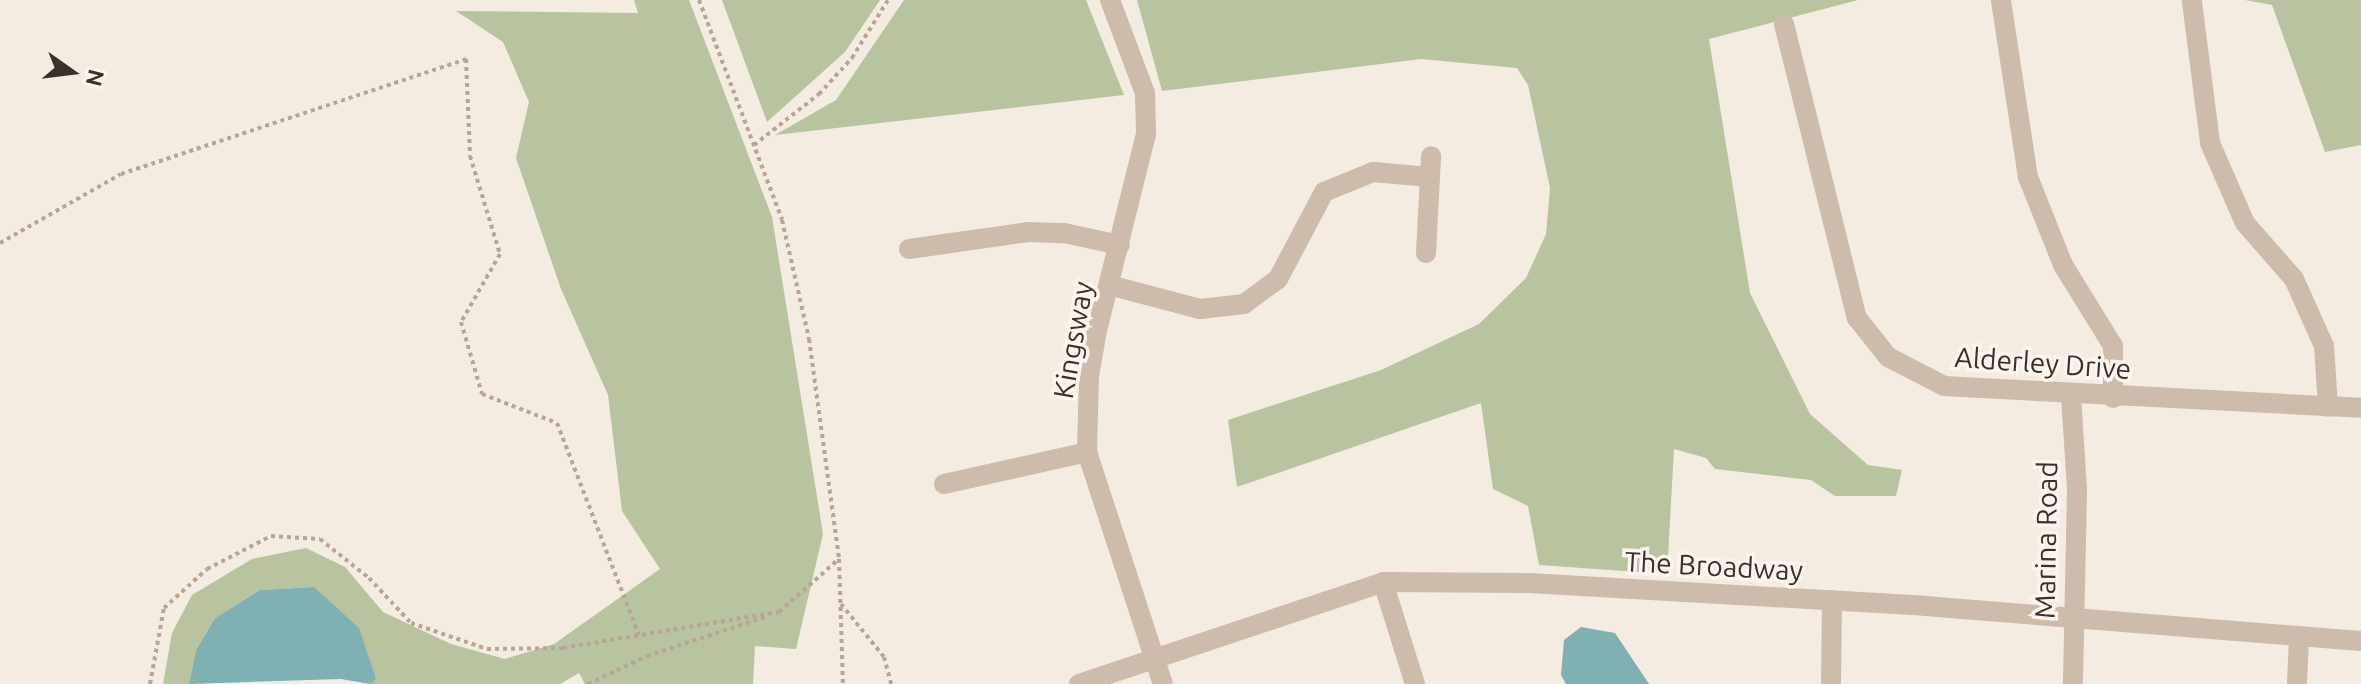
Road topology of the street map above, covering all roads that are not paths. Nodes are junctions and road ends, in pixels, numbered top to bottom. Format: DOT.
graph roads {
  1 [pos="1110,0"];
  2 [pos="2001,1"];
  3 [pos="2192,2"];
  4 [pos="1784,24"];
  5 [pos="1431,156"];
  6 [pos="1430,177"];
  7 [pos="1120,245"];
  8 [pos="909,249"];
  9 [pos="1426,253"];
  10 [pos="1109,285"];
  11 [pos="2071,396"];
  12 [pos="2113,398"];
  13 [pos="2328,407"];
  14 [pos="2361,408"];
  15 [pos="1087,452"];
  16 [pos="944,484"];
  17 [pos="1383,582"];
  18 [pos="1832,600"];
  19 [pos="2072,620"];
  20 [pos="2299,638"];
  21 [pos="2361,641"];
  22 [pos="1154,657"];
  23 [pos="1079,684"];
  24 [pos="1163,684"];
  25 [pos="1415,684"];
  26 [pos="1831,684"];
  27 [pos="2073,684"];
  28 [pos="2297,684"];
  1 -- 7 [label="street, Kingsway"];
  2 -- 12 [label="street"];
  3 -- 13 [label="street"];
  4 -- 11 [label="street, Alderley Drive"];
  5 -- 6 [label="street"];
  6 -- 9 [label="street"];
  6 -- 10 [label="street"];
  7 -- 8 [label="street"];
  7 -- 10 [label="street, Kingsway"];
  10 -- 15 [label="street, Kingsway"];
  11 -- 12 [label="street, Alderley Drive"];
  11 -- 19 [label="street, Marina Road"];
  12 -- 13 [label="street, Alderley Drive"];
  13 -- 14 [label="street, Alderley Drive"];
  15 -- 16 [label="street"];
  15 -- 22 [label="street, Kingsway"];
  17 -- 18 [label="street, The Broadway"];
  17 -- 22 [label="street, The Broadway"];
  17 -- 25 [label="street"];
  18 -- 19 [label="street, The Broadway"];
  18 -- 26 [label="street"];
  19 -- 20 [label="street, The Broadway"];
  19 -- 27 [label="street, Marina Road"];
  20 -- 21 [label="street, The Broadway"];
  20 -- 28 [label="street"];
  22 -- 23 [label="street, The Broadway"];
  22 -- 24 [label="street, Kingsway"];
}
